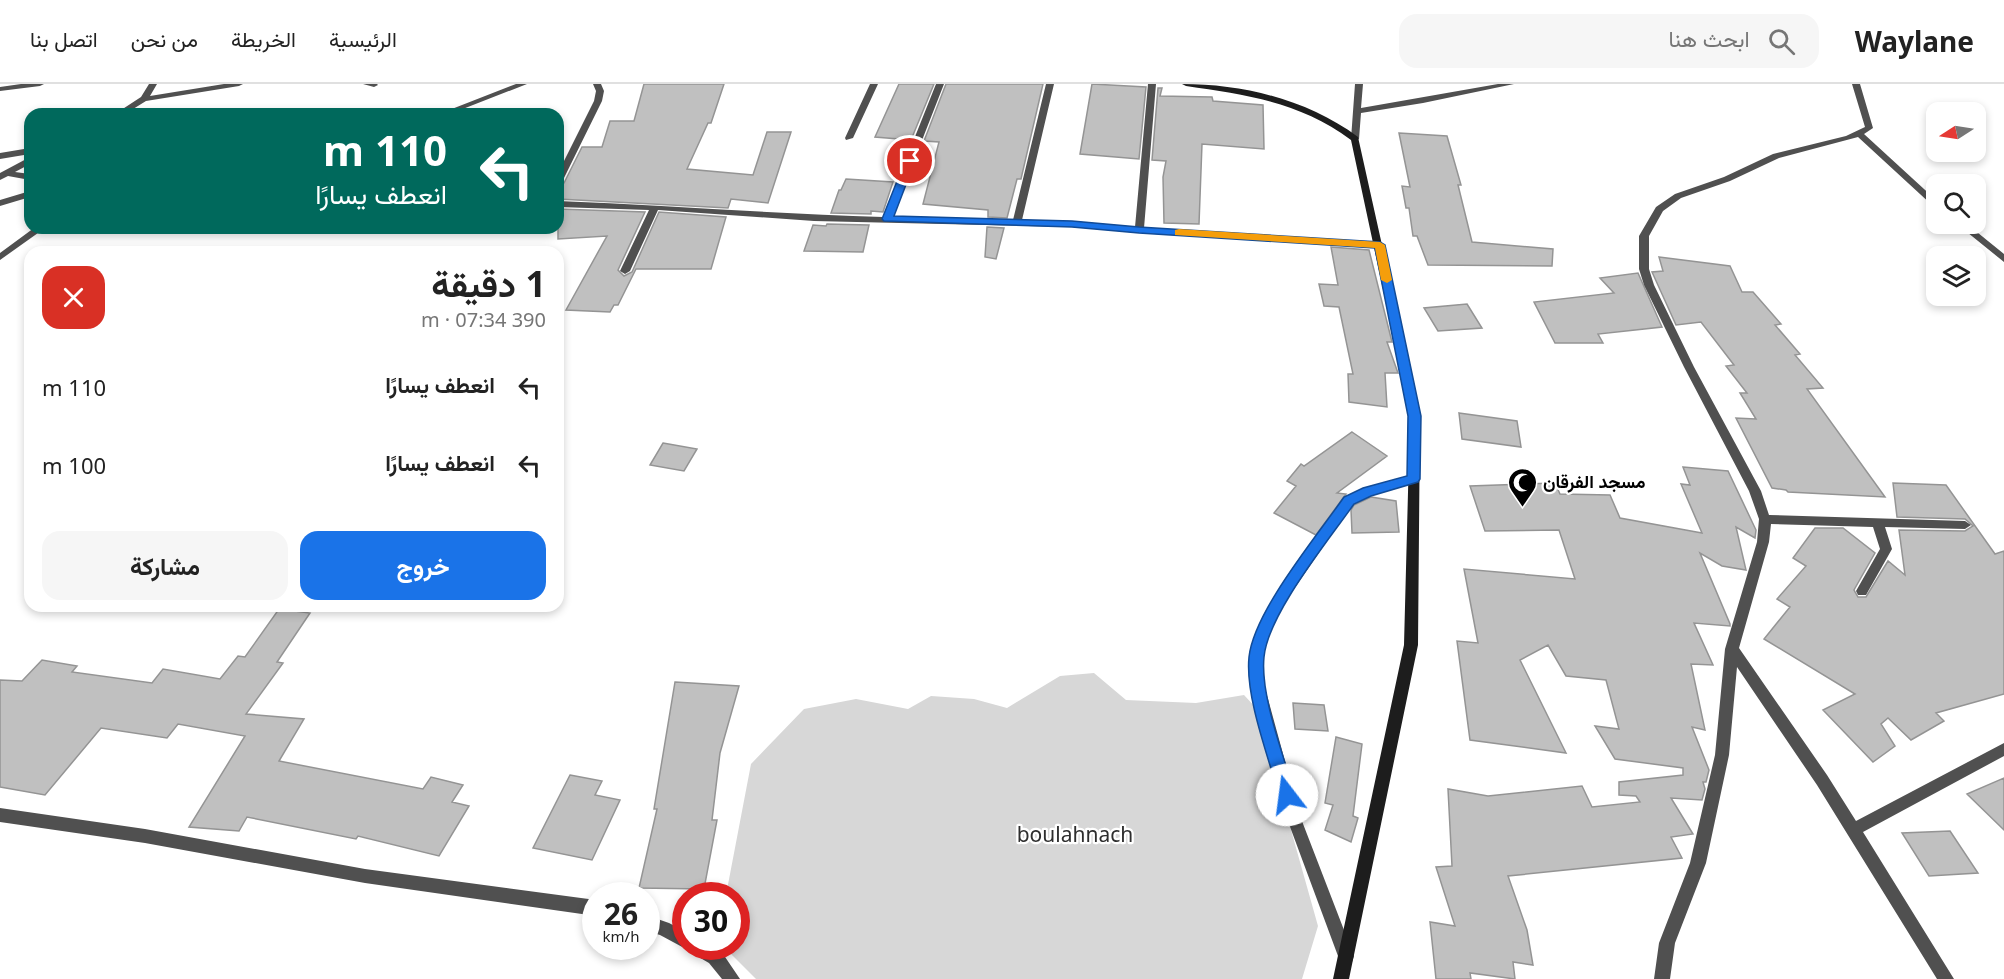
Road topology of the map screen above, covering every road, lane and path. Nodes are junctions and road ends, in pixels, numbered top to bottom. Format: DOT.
graph roads {
  1 [pos="40,84"];
  2 [pos="153,84"];
  3 [pos="239,84"];
  4 [pos="522,84"];
  5 [pos="597,84"];
  6 [pos="874,84"];
  7 [pos="940,84"];
  8 [pos="1050,84"];
  9 [pos="1152,84"];
  10 [pos="1186,84"];
  11 [pos="1359,84"];
  12 [pos="1510,84"];
  13 [pos="1856,84"];
  14 [pos="0,89"];
  15 [pos="144,99"];
  16 [pos="129,108"];
  17 [pos="459,108"];
  18 [pos="1357,111"];
  19 [pos="1860,134"];
  20 [pos="849,138"];
  21 [pos="1355,139"];
  22 [pos="24,152"];
  23 [pos="0,156"];
  24 [pos="24,163"];
  25 [pos="564,170"];
  26 [pos="4,175"];
  27 [pos="24,177"];
  28 [pos="1926,195"];
  29 [pos="24,196"];
  30 [pos="0,203"];
  31 [pos="564,204"];
  32 [pos="655,207"];
  33 [pos="887,219"];
  34 [pos="1017,221"];
  35 [pos="1139,230"];
  36 [pos="31,234"];
  37 [pos="1974,234"];
  38 [pos="1380,245"];
  39 [pos="0,256"];
  40 [pos="2004,259"];
  41 [pos="625,271"];
  42 [pos="1414,479"];
  43 [pos="1765,519"];
  44 [pos="1878,522"];
  45 [pos="1965,525"];
  46 [pos="1862,591"];
  47 [pos="1732,649"];
  48 [pos="2004,749"];
  49 [pos="0,815"];
  50 [pos="1853,830"];
  51 [pos="582,906"];
  52 [pos="1346,956"];
  53 [pos="717,960"];
  54 [pos="732,979"];
  55 [pos="1341,979"];
  56 [pos="1662,979"];
  57 [pos="1946,979"];
  1 -- 14 [label="street"];
  2 -- 15 [label="street"];
  3 -- 15 [label="street"];
  4 -- 17 [label="street"];
  5 -- 25 [label="street"];
  6 -- 20 [label="street"];
  7 -- 33 [label="street"];
  8 -- 34 [label="street"];
  9 -- 35 [label="street"];
  10 -- 21 [label="main road"];
  11 -- 18 [label="street"];
  12 -- 18 [label="street"];
  13 -- 19 [label="street"];
  15 -- 16 [label="street"];
  18 -- 21 [label="street"];
  19 -- 28 [label="street"];
  19 -- 43 [label="street"];
  21 -- 38 [label="main road"];
  22 -- 23 [label="street"];
  24 -- 26 [label="street"];
  26 -- 27 [label="street"];
  29 -- 30 [label="street"];
  31 -- 32 [label="street"];
  32 -- 33 [label="street"];
  32 -- 41 [label="street"];
  33 -- 34 [label="street"];
  34 -- 35 [label="street"];
  35 -- 38 [label="street"];
  36 -- 39 [label="street"];
  37 -- 40 [label="street"];
  38 -- 42 [label="main road"];
  42 -- 52 [label="main road"];
  42 -- 52 [label="street"];
  43 -- 44 [label="street"];
  43 -- 47 [label="street"];
  44 -- 45 [label="street"];
  44 -- 46 [label="street"];
  47 -- 50 [label="street"];
  47 -- 56 [label="street"];
  48 -- 50 [label="street"];
  49 -- 51 [label="street"];
  50 -- 57 [label="street"];
  52 -- 55 [label="main road"];
  53 -- 54 [label="street"];
}
